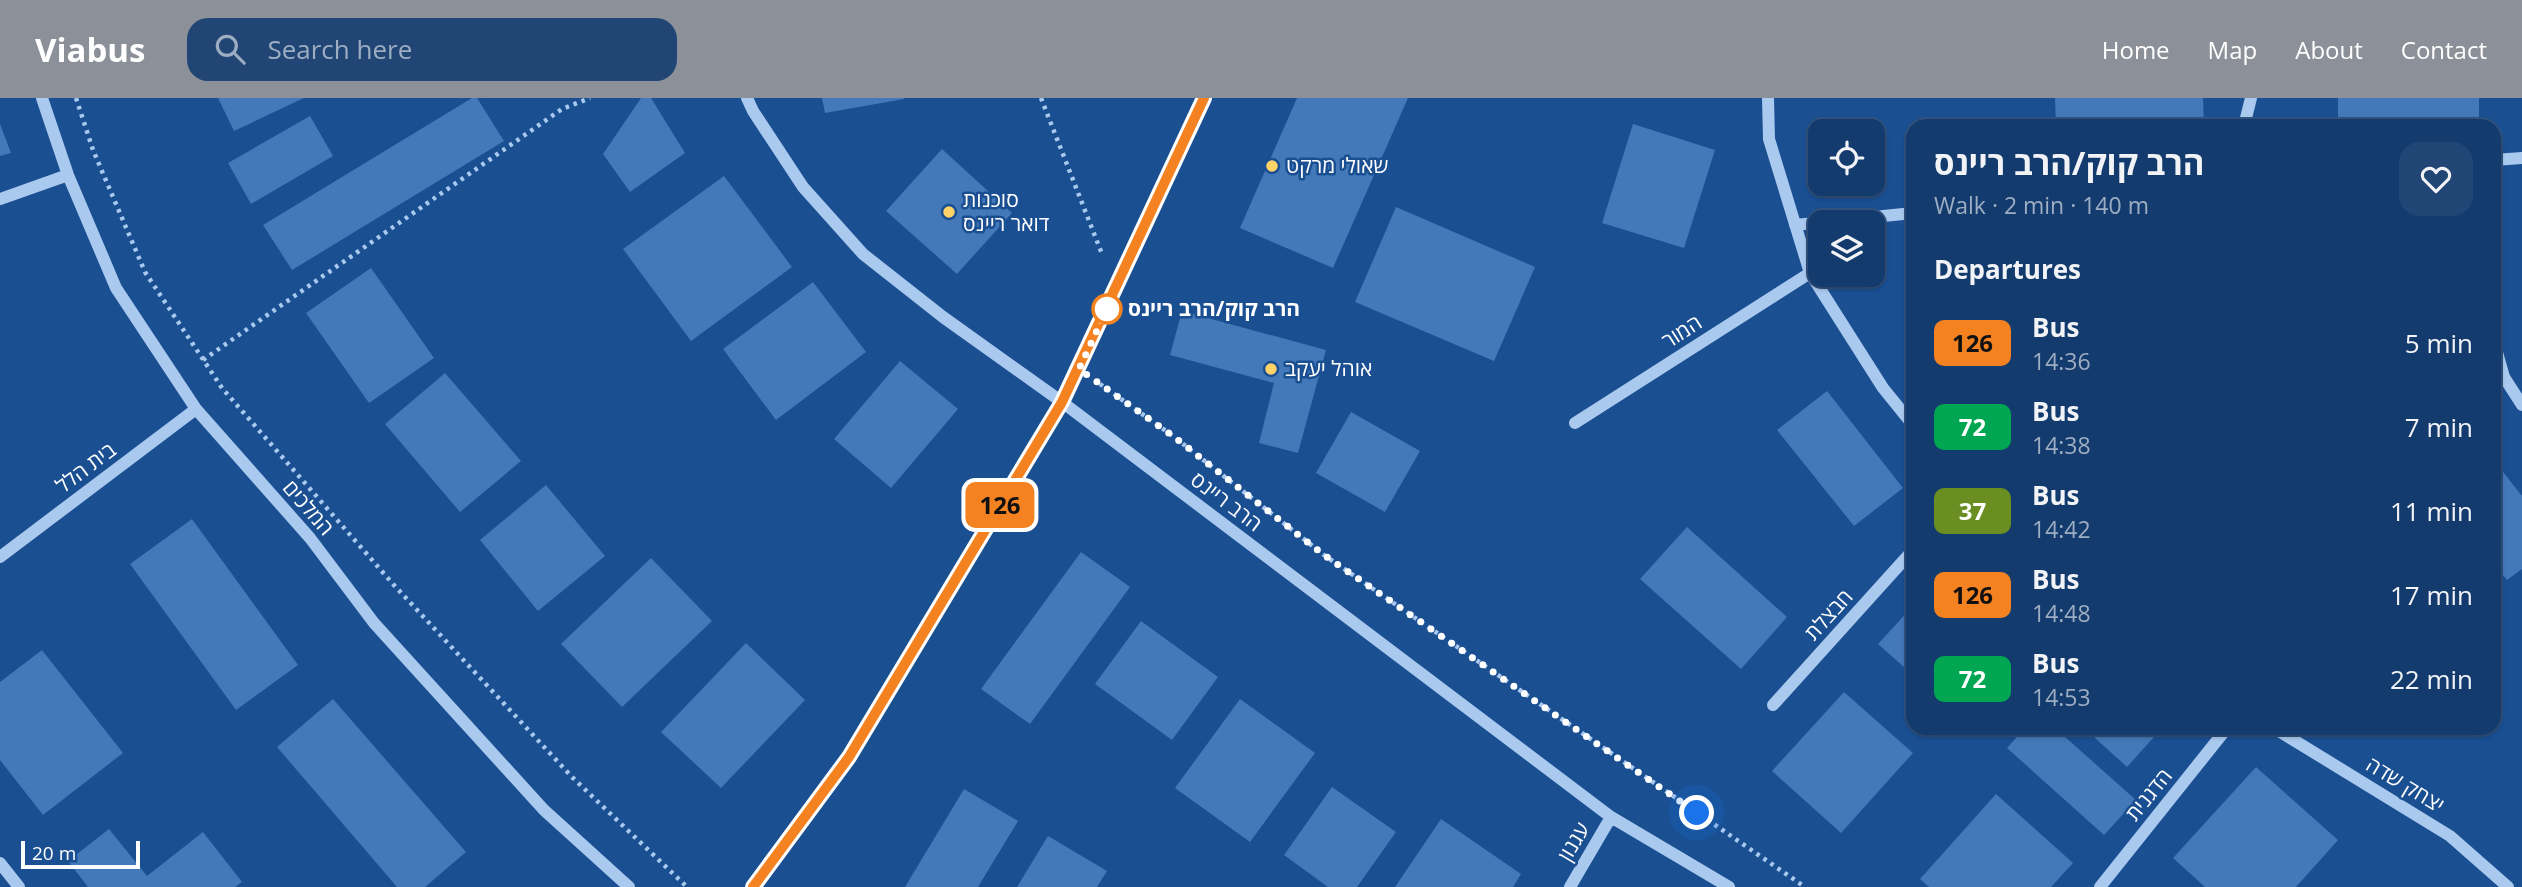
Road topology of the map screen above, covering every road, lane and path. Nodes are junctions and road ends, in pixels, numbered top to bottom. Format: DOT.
graph roads {
  1 [pos="42,98"];
  2 [pos="76,98"];
  3 [pos="590,98"];
  4 [pos="747,98"];
  5 [pos="1041,98"];
  6 [pos="1204,98"];
  7 [pos="1768,98"];
  8 [pos="2251,98"];
  9 [pos="2246,119"];
  10 [pos="2522,158"];
  11 [pos="2501,160"];
  12 [pos="68,175"];
  13 [pos="0,199"];
  14 [pos="1906,214"];
  15 [pos="1795,225"];
  16 [pos="1105,261"];
  17 [pos="1808,267"];
  18 [pos="1808,274"];
  19 [pos="1819,287"];
  20 [pos="204,360"];
  21 [pos="2501,366"];
  22 [pos="1079,369"];
  23 [pos="175,377"];
  24 [pos="1062,402"];
  25 [pos="2522,405"];
  26 [pos="196,409"];
  27 [pos="1906,416"];
  28 [pos="1575,424"];
  29 [pos="0,557"];
  30 [pos="1906,558"];
  31 [pos="1773,705"];
  32 [pos="2221,735"];
  33 [pos="2285,735"];
  34 [pos="1611,817"];
  35 [pos="0,863"];
  36 [pos="19,887"];
  37 [pos="629,887"];
  38 [pos="687,887"];
  39 [pos="753,887"];
  40 [pos="1570,887"];
  41 [pos="1729,887"];
  42 [pos="1805,887"];
  43 [pos="2100,887"];
  44 [pos="2508,887"];
  1 -- 12 [label="street, המלכים"];
  2 -- 20 [label="path"];
  3 -- 20 [label="path"];
  4 -- 24 [label="street, הרב ריינס"];
  5 -- 16 [label="path"];
  6 -- 22 [label="street"];
  7 -- 15 [label="street"];
  8 -- 9 [label="street"];
  10 -- 11 [label="street"];
  12 -- 13 [label="street"];
  12 -- 23 [label="street, המלכים"];
  14 -- 15 [label="street"];
  15 -- 17 [label="street"];
  18 -- 28 [label="street, המור"];
  19 -- 27 [label="street"];
  20 -- 23 [label="path"];
  20 -- 38 [label="path"];
  21 -- 25 [label="street"];
  22 -- 24 [label="street"];
  22 -- 42 [label="path"];
  23 -- 26 [label="street, המלכים"];
  24 -- 34 [label="street, הרב ריינס"];
  24 -- 39 [label="street"];
  26 -- 29 [label="street, בית הלל"];
  26 -- 37 [label="street, המלכים"];
  30 -- 31 [label="street, חבצלת"];
  32 -- 43 [label="street, הדגנית"];
  33 -- 44 [label="street, יצחק שדה"];
  34 -- 40 [label="street, עגנון"];
  34 -- 41 [label="street, הרב ריינס"];
  35 -- 36 [label="street"];
}
